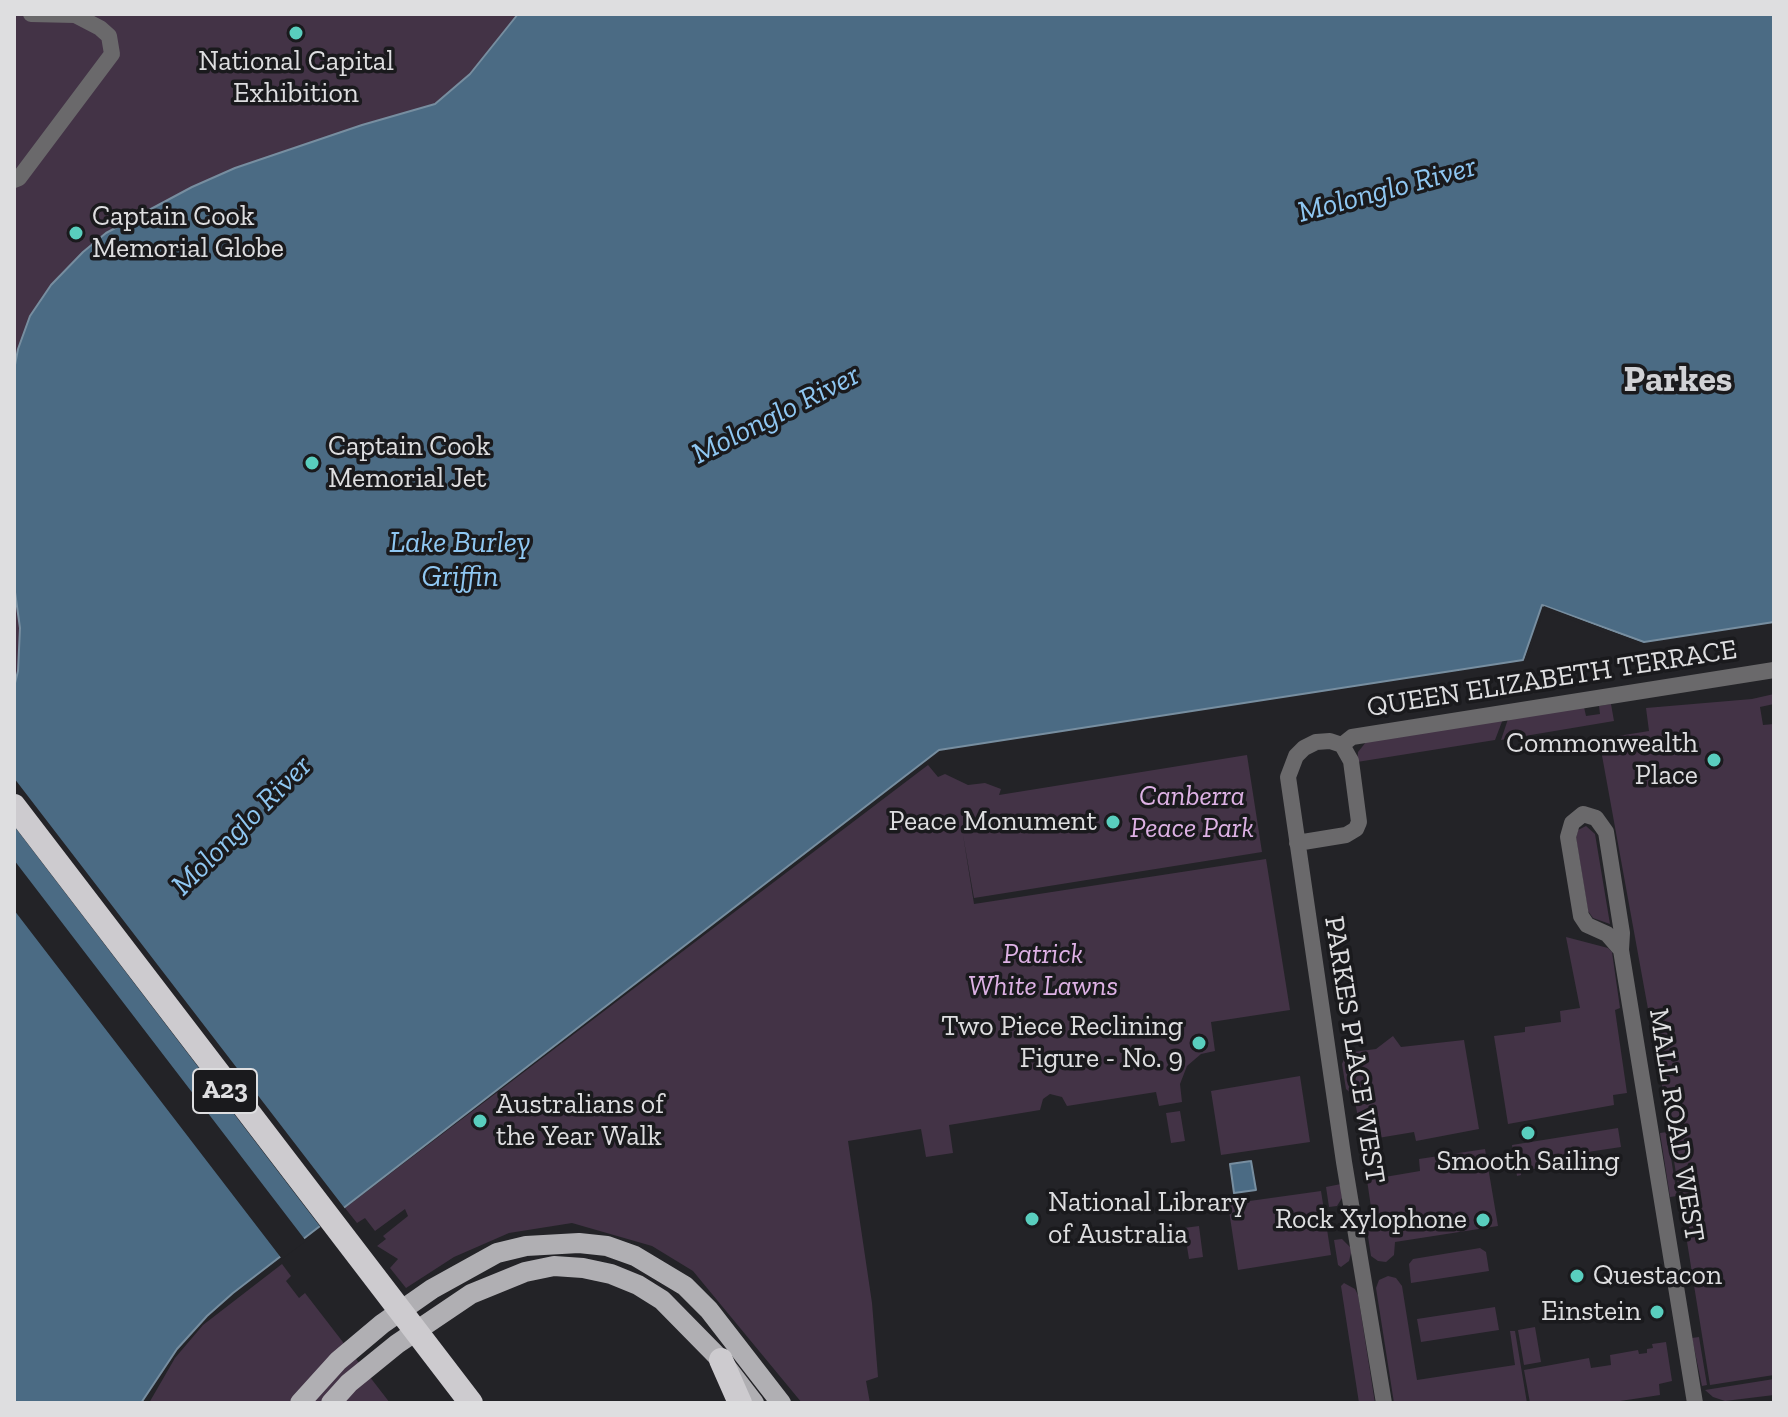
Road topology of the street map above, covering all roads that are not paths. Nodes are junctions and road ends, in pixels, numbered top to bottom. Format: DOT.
graph roads {
  1 [pos="31,14"];
  2 [pos="75,15"];
  3 [pos="14,180"];
  4 [pos="1774,670"];
  5 [pos="1342,745"];
  6 [pos="14,806"];
  7 [pos="14,817"];
  8 [pos="1297,843"];
  9 [pos="1621,950"];
  10 [pos="721,1360"];
  11 [pos="437,1363"];
  12 [pos="300,1403"];
  13 [pos="331,1403"];
  14 [pos="447,1403"];
  15 [pos="471,1403"];
  16 [pos="740,1403"];
  17 [pos="754,1403"];
  18 [pos="781,1403"];
  19 [pos="1384,1403"];
  20 [pos="1695,1403"];
  1 -- 2 [label="street"];
  2 -- 3 [label="street"];
  4 -- 5 [label="street, QUEEN ELIZABETH TERRACE"];
  5 -- 8 [label="street, PARKES PLACE WEST"];
  5 -- 8 [label="street"];
  6 -- 11 [label="highway, A23"];
  7 -- 11 [label="highway, A23"];
  8 -- 19 [label="street, PARKES PLACE WEST"];
  9 -- 9 [label="street, MALL ROAD WEST"];
  9 -- 20 [label="street, MALL ROAD WEST"];
  10 -- 13 [label="main road"];
  10 -- 16 [label="highway"];
  10 -- 17 [label="main road"];
  11 -- 14 [label="highway, A23"];
  11 -- 15 [label="highway, A23"];
  12 -- 18 [label="main road"];
}
